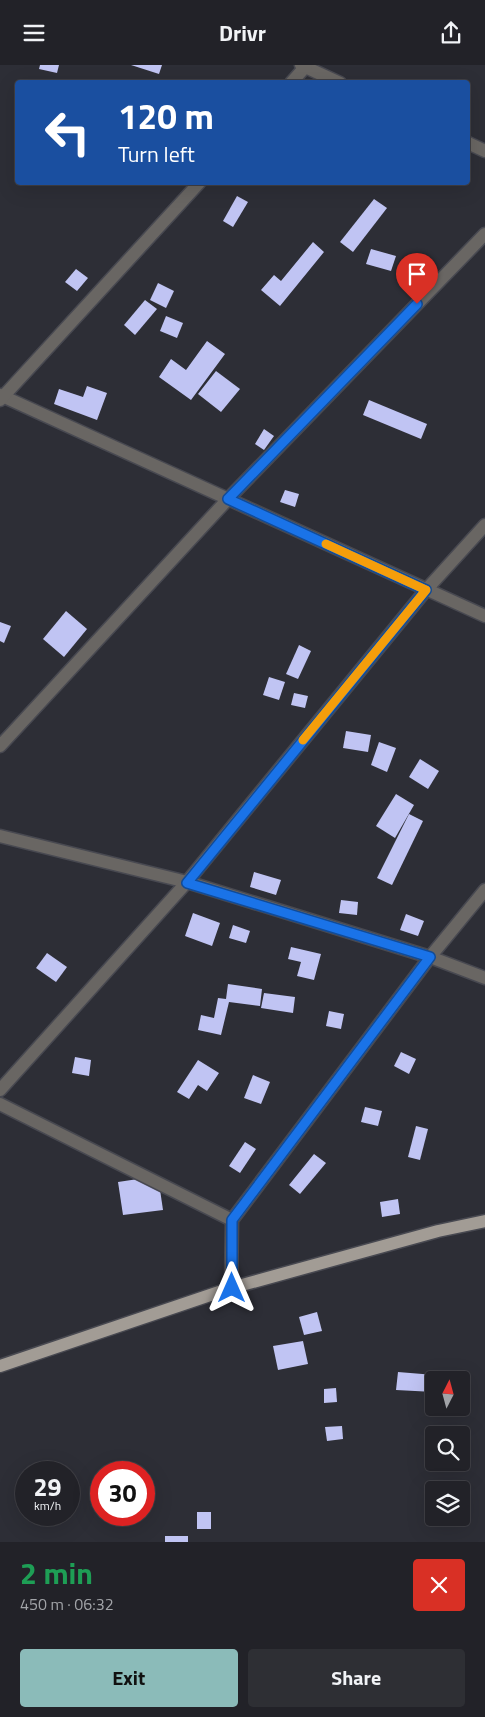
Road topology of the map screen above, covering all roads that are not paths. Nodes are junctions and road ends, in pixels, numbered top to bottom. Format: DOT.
graph roads {
  1 [pos="303,66"];
  2 [pos="293,80"];
  3 [pos="333,80"];
  4 [pos="470,144"];
  5 [pos="485,151"];
  6 [pos="197,185"];
  7 [pos="485,234"];
  8 [pos="1,397"];
  9 [pos="228,499"];
  10 [pos="485,525"];
  11 [pos="426,590"];
  12 [pos="485,617"];
  13 [pos="0,746"];
  14 [pos="0,836"];
  15 [pos="187,883"];
  16 [pos="485,890"];
  17 [pos="430,957"];
  18 [pos="485,978"];
  19 [pos="0,1091"];
  20 [pos="0,1104"];
  21 [pos="232,1220"];
  22 [pos="485,1221"];
  23 [pos="232,1288"];
  24 [pos="0,1366"];
  1 -- 2 [label="street"];
  1 -- 3 [label="street"];
  4 -- 5 [label="street"];
  6 -- 8 [label="street"];
  7 -- 9 [label="street"];
  8 -- 9 [label="street"];
  9 -- 11 [label="street"];
  9 -- 13 [label="street"];
  10 -- 11 [label="street"];
  11 -- 12 [label="street"];
  11 -- 15 [label="street"];
  14 -- 15 [label="street"];
  15 -- 17 [label="street"];
  15 -- 19 [label="street"];
  16 -- 17 [label="street"];
  17 -- 18 [label="street"];
  17 -- 21 [label="street"];
  20 -- 21 [label="street"];
  21 -- 23 [label="street"];
  22 -- 23 [label="main road"];
  23 -- 24 [label="main road"];
}
